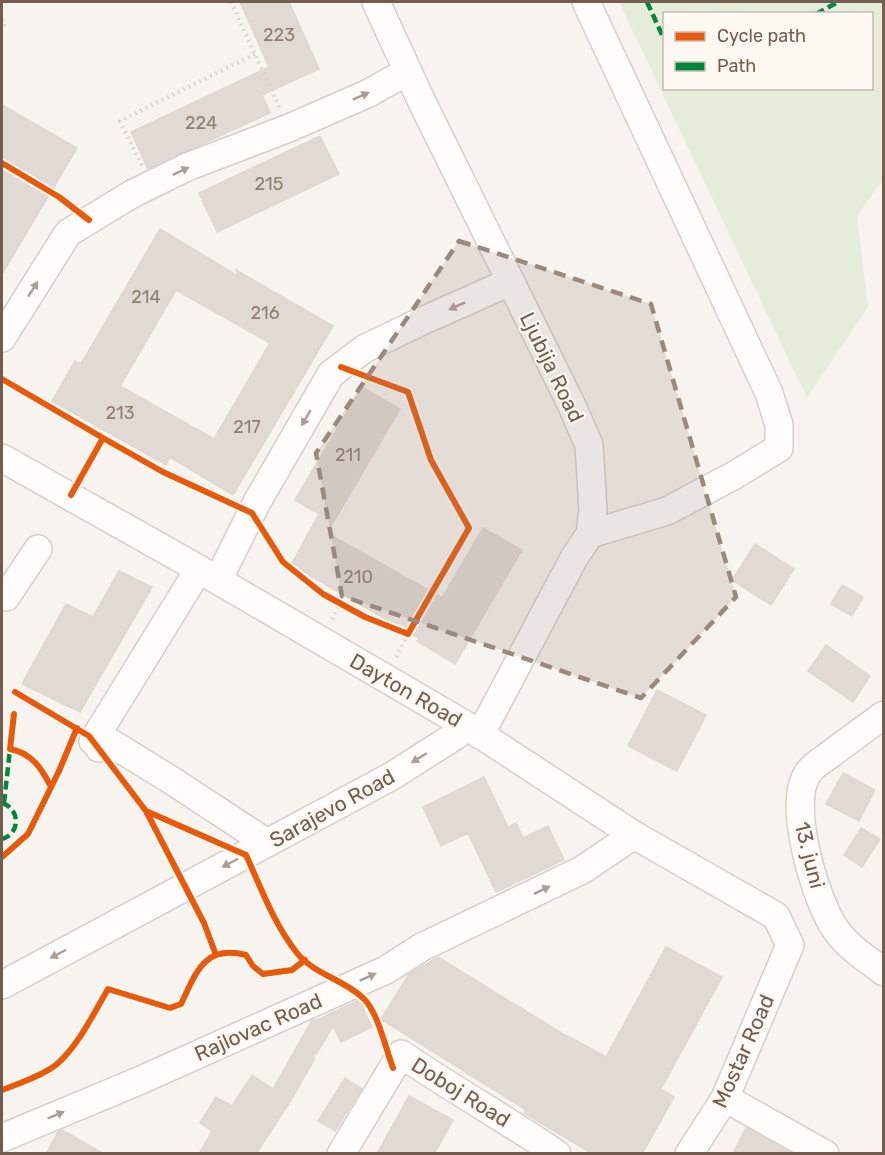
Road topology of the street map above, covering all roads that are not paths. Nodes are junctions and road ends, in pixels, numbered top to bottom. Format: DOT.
graph roads {
  1 [pos="376,2"];
  2 [pos="586,2"];
  3 [pos="408,71"];
  4 [pos="510,282"];
  5 [pos="2,338"];
  6 [pos="2,458"];
  7 [pos="590,534"];
  8 [pos="38,549"];
  9 [pos="208,575"];
  10 [pos="3,599"];
  11 [pos="884,715"];
  12 [pos="474,731"];
  13 [pos="634,836"];
  14 [pos="267,843"];
  15 [pos="790,945"];
  16 [pos="884,972"];
  17 [pos="2,985"];
  18 [pos="725,1098"];
  19 [pos="2,1138"];
  20 [pos="341,1154"];
  21 [pos="557,1154"];
  22 [pos="689,1154"];
  23 [pos="825,1154"];
  1 -- 3 [label="street, Ljubija Road"];
  2 -- 7 [label="street"];
  3 -- 4 [label="street, Ljubija Road"];
  5 -- 3 [label="street, one-way"];
  4 -- 7 [label="street, Ljubija Road"];
  4 -- 9 [label="street, one-way"];
  6 -- 9 [label="street, Dayton Road"];
  7 -- 12 [label="street, Ljubija Road"];
  8 -- 10 [label="street"];
  9 -- 12 [label="street, Dayton Road"];
  9 -- 14 [label="street"];
  11 -- 16 [label="street, 13. juni"];
  12 -- 13 [label="street, Dayton Road"];
  12 -- 14 [label="street, Sarajevo Road, one-way"];
  13 -- 15 [label="street, Dayton Road"];
  19 -- 13 [label="street, Rajlovac Road, one-way"];
  14 -- 17 [label="street, Sarajevo Road, one-way"];
  15 -- 18 [label="street, Mostar Road"];
  18 -- 22 [label="street, Mostar Road"];
  18 -- 23 [label="street"];
  20 -- 21 [label="street, Doboj Road"];
}
